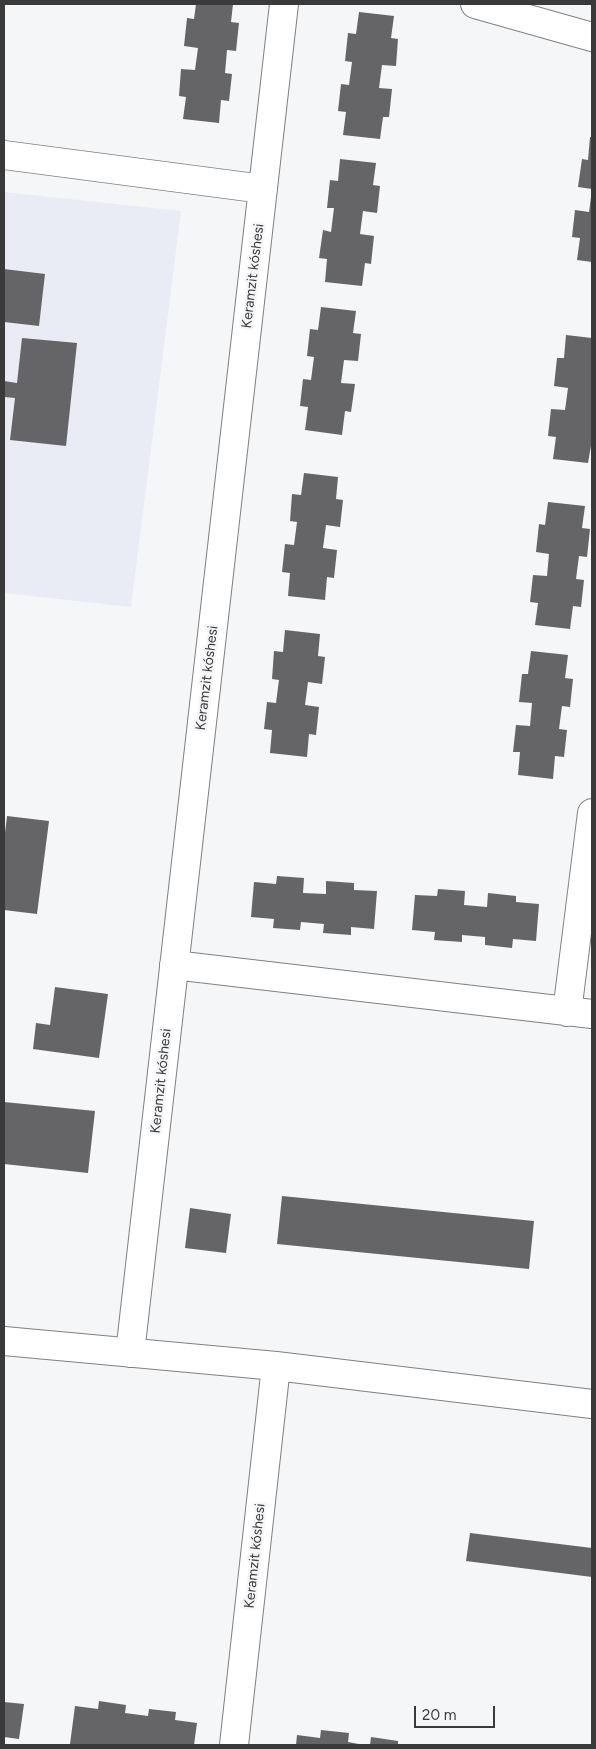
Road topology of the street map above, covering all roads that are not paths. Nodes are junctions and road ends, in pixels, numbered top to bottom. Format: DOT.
graph roads {
  1 [pos="284,4"];
  2 [pos="475,4"];
  3 [pos="592,37"];
  4 [pos="4,155"];
  5 [pos="262,189"];
  6 [pos="592,813"];
  7 [pos="174,965"];
  8 [pos="580,1013"];
  9 [pos="4,1341"];
  10 [pos="130,1353"];
  11 [pos="276,1366"];
  12 [pos="592,1404"];
  13 [pos="234,1745"];
  1 -- 5 [label="street, Keramzit kóshesi"];
  2 -- 3 [label="street"];
  4 -- 5 [label="street"];
  5 -- 7 [label="street, Keramzit kóshesi"];
  6 -- 8 [label="street"];
  7 -- 8 [label="street"];
  7 -- 10 [label="street, Keramzit kóshesi"];
  9 -- 10 [label="street"];
  10 -- 11 [label="street"];
  11 -- 12 [label="street"];
  11 -- 13 [label="street, Keramzit kóshesi"];
}
